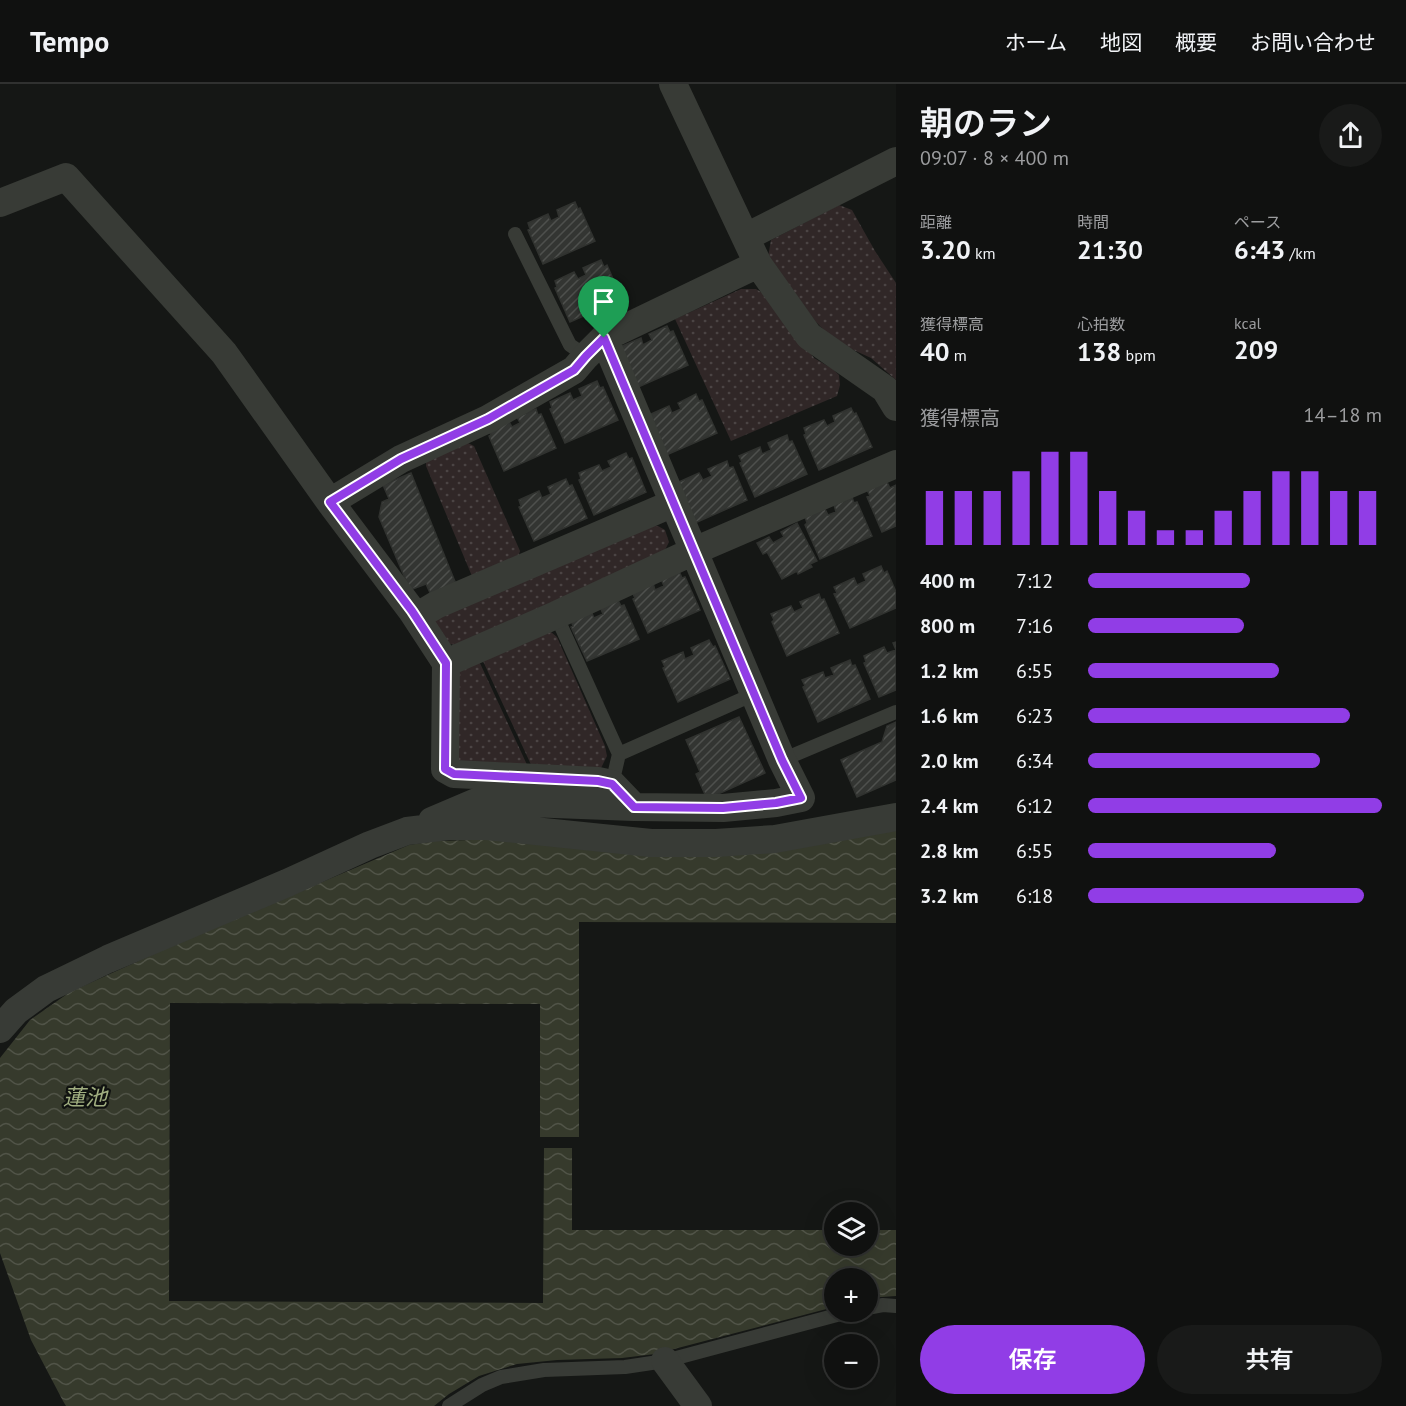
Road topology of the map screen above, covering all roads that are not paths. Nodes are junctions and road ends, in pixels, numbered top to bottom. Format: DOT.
graph roads {
  1 [pos="673,84"];
  2 [pos="896,161"];
  3 [pos="0,203"];
  4 [pos="515,234"];
  5 [pos="746,237"];
  6 [pos="758,264"];
  7 [pos="595,347"];
  8 [pos="896,407"];
  9 [pos="896,464"];
  10 [pos="330,502"];
  11 [pos="674,503"];
  12 [pos="694,551"];
  13 [pos="556,615"];
  14 [pos="416,617"];
  15 [pos="446,663"];
  16 [pos="754,694"];
  17 [pos="896,712"];
  18 [pos="619,754"];
  19 [pos="782,760"];
  20 [pos="612,784"];
  21 [pos="634,807"];
  22 [pos="896,817"];
  23 [pos="407,831"];
  24 [pos="0,1029"];
  25 [pos="878,1306"];
  26 [pos="896,1306"];
  27 [pos="824,1318"];
  28 [pos="665,1361"];
  29 [pos="449,1406"];
  30 [pos="698,1406"];
  1 -- 5 [label="street"];
  2 -- 5 [label="street"];
  3 -- 10 [label="street"];
  4 -- 7 [label="lane"];
  5 -- 6 [label="street"];
  6 -- 7 [label="street"];
  6 -- 8 [label="street"];
  7 -- 10 [label="street"];
  7 -- 11 [label="street"];
  9 -- 12 [label="street"];
  10 -- 14 [label="street"];
  11 -- 12 [label="street"];
  11 -- 14 [label="street"];
  12 -- 13 [label="street"];
  12 -- 16 [label="street"];
  13 -- 15 [label="street"];
  13 -- 18 [label="lane"];
  14 -- 15 [label="street"];
  15 -- 20 [label="street"];
  16 -- 18 [label="lane"];
  16 -- 19 [label="street"];
  17 -- 19 [label="lane"];
  18 -- 20 [label="lane"];
  19 -- 21 [label="street"];
  20 -- 21 [label="street"];
  21 -- 23 [label="street"];
  22 -- 23 [label="street"];
  23 -- 24 [label="street"];
  25 -- 26 [label="lane"];
  27 -- 28 [label="lane"];
  28 -- 29 [label="lane"];
  28 -- 30 [label="street"];
}
